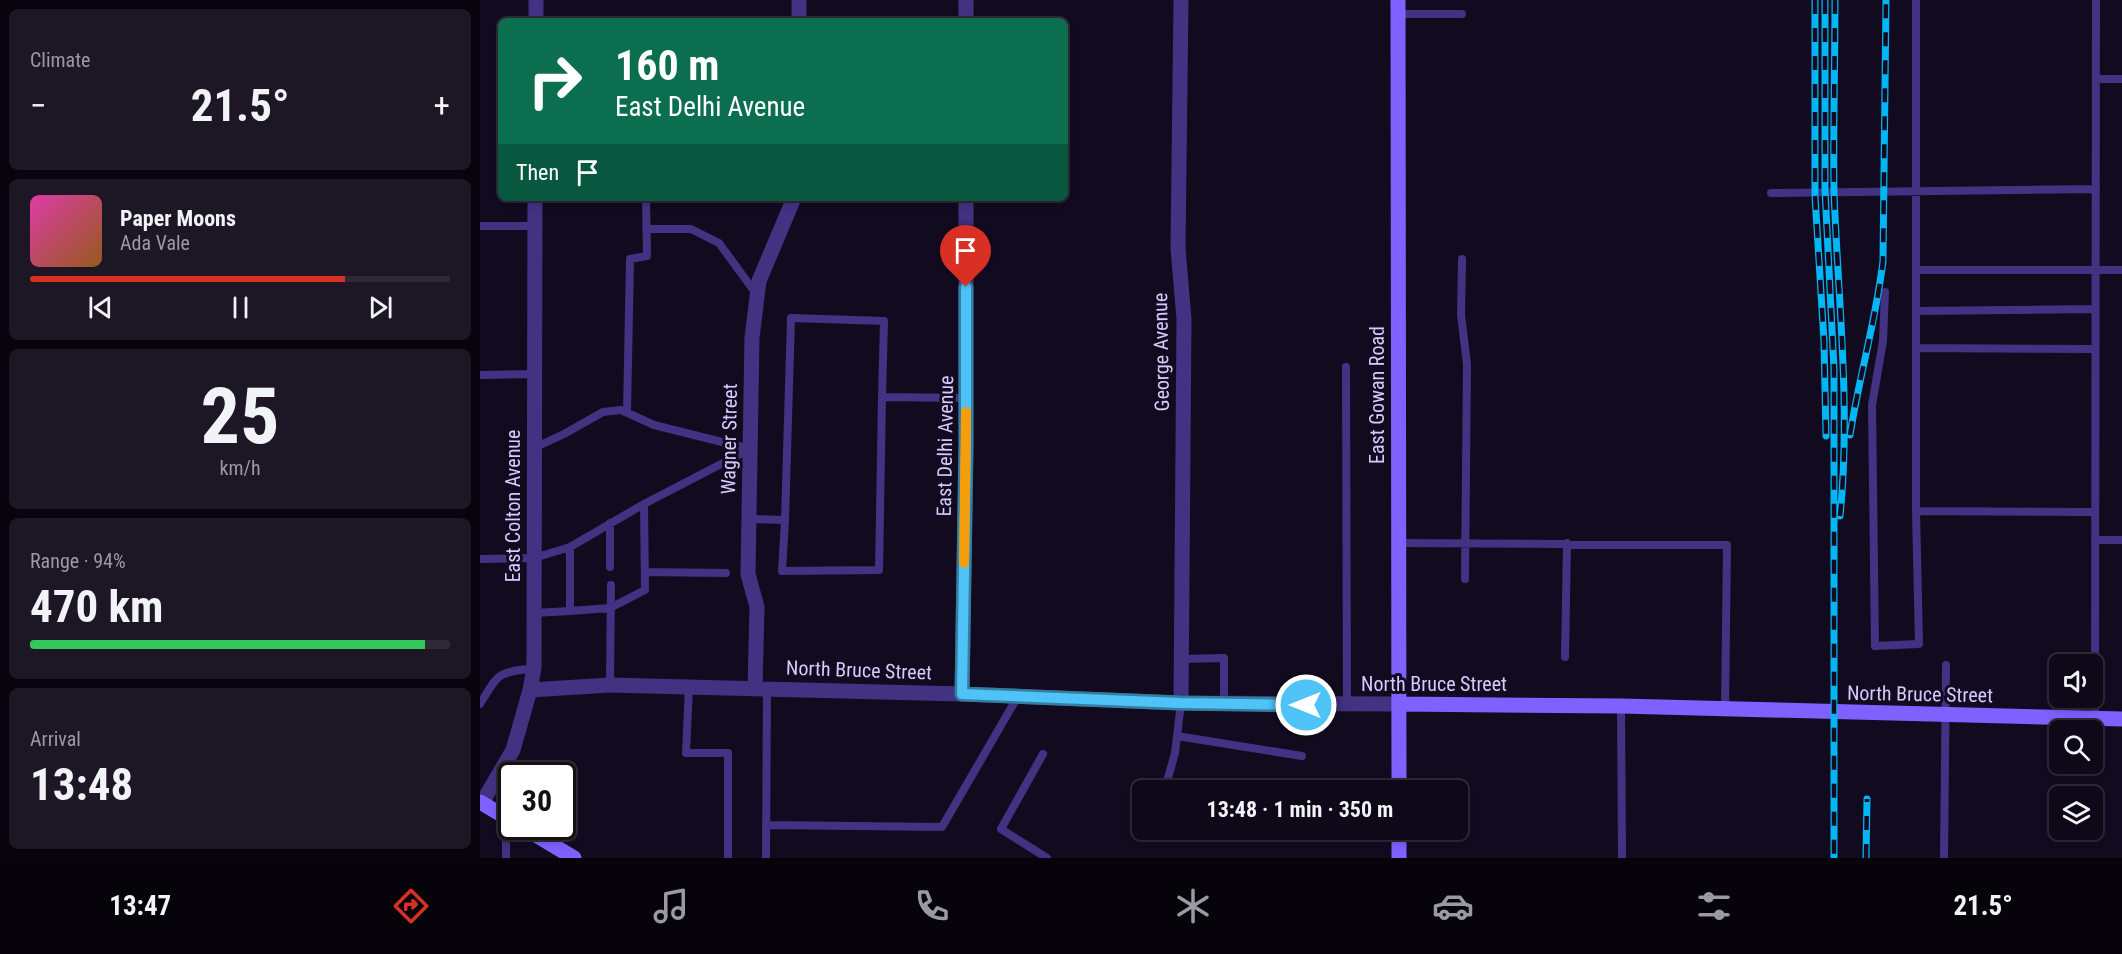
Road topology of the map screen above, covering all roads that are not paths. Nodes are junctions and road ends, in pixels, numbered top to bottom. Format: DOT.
graph roads {
  1 [pos="536,0"];
  2 [pos="799,0"];
  3 [pos="966,0"];
  4 [pos="1181,0"];
  5 [pos="1916,0"];
  6 [pos="2096,0"];
  7 [pos="1398,7"];
  8 [pos="1462,14"];
  9 [pos="536,18"];
  10 [pos="799,18"];
  11 [pos="966,18"];
  12 [pos="2096,79"];
  13 [pos="2122,79"];
  14 [pos="2096,189"];
  15 [pos="1916,191"];
  16 [pos="1771,193"];
  17 [pos="535,201"];
  18 [pos="646,201"];
  19 [pos="793,201"];
  20 [pos="966,201"];
  21 [pos="480,226"];
  22 [pos="535,226"];
  23 [pos="647,229"];
  24 [pos="1462,258"];
  25 [pos="1916,270"];
  26 [pos="2095,270"];
  27 [pos="2122,270"];
  28 [pos="1885,292"];
  29 [pos="757,295"];
  30 [pos="2094,309"];
  31 [pos="1916,311"];
  32 [pos="1916,348"];
  33 [pos="2095,349"];
  34 [pos="1346,367"];
  35 [pos="535,374"];
  36 [pos="480,375"];
  37 [pos="882,398"];
  38 [pos="966,398"];
  39 [pos="627,412"];
  40 [pos="534,448"];
  41 [pos="750,449"];
  42 [pos="644,504"];
  43 [pos="1916,511"];
  44 [pos="2095,512"];
  45 [pos="749,519"];
  46 [pos="785,519"];
  47 [pos="610,523"];
  48 [pos="2095,540"];
  49 [pos="2122,540"];
  50 [pos="1465,542"];
  51 [pos="1398,543"];
  52 [pos="1567,543"];
  53 [pos="570,547"];
  54 [pos="534,558"];
  55 [pos="480,559"];
  56 [pos="610,567"];
  57 [pos="645,572"];
  58 [pos="726,573"];
  59 [pos="1465,579"];
  60 [pos="610,585"];
  61 [pos="610,608"];
  62 [pos="570,611"];
  63 [pos="534,613"];
  64 [pos="1565,657"];
  65 [pos="1181,659"];
  66 [pos="1946,664"];
  67 [pos="534,668"];
  68 [pos="610,685"];
  69 [pos="688,686"];
  70 [pos="761,688"];
  71 [pos="530,690"];
  72 [pos="962,694"];
  73 [pos="1018,696"];
  74 [pos="1180,703"];
  75 [pos="480,704"];
  76 [pos="1224,704"];
  77 [pos="1399,704"];
  78 [pos="1347,705"];
  79 [pos="1621,706"];
  80 [pos="1725,709"];
  81 [pos="1945,715"];
  82 [pos="2095,718"];
  83 [pos="2122,719"];
  84 [pos="1177,736"];
  85 [pos="1043,754"];
  86 [pos="1302,756"];
  87 [pos="1167,780"];
  88 [pos="1399,780"];
  89 [pos="481,803"];
  90 [pos="498,813"];
  91 [pos="766,825"];
  92 [pos="507,840"];
  93 [pos="544,840"];
  94 [pos="1399,840"];
  95 [pos="506,858"];
  96 [pos="574,858"];
  97 [pos="728,858"];
  98 [pos="766,858"];
  99 [pos="1047,858"];
  100 [pos="1399,858"];
  101 [pos="1622,858"];
  102 [pos="1944,858"];
  1 -- 9 [label="street"];
  2 -- 10 [label="street"];
  3 -- 11 [label="street"];
  4 -- 65 [label="street, George Avenue"];
  5 -- 15 [label="lane"];
  6 -- 12 [label="lane"];
  7 -- 8 [label="lane"];
  7 -- 51 [label="street, East Gowan Road"];
  12 -- 13 [label="lane"];
  12 -- 14 [label="lane"];
  14 -- 15 [label="lane"];
  14 -- 26 [label="lane"];
  15 -- 16 [label="lane"];
  15 -- 25 [label="lane"];
  17 -- 22 [label="street, East Colton Avenue"];
  18 -- 23 [label="lane"];
  19 -- 29 [label="street, Wagner Street"];
  20 -- 38 [label="street, East Delhi Avenue"];
  21 -- 22 [label="lane"];
  22 -- 35 [label="street, East Colton Avenue"];
  23 -- 29 [label="lane"];
  23 -- 39 [label="lane"];
  24 -- 50 [label="lane"];
  25 -- 26 [label="lane"];
  25 -- 31 [label="lane"];
  26 -- 27 [label="lane"];
  26 -- 30 [label="lane"];
  28 -- 43 [label="lane"];
  29 -- 41 [label="street, Wagner Street"];
  30 -- 31 [label="lane"];
  30 -- 33 [label="lane"];
  31 -- 32 [label="lane"];
  32 -- 33 [label="lane"];
  32 -- 43 [label="lane"];
  33 -- 44 [label="lane"];
  34 -- 78 [label="lane"];
  35 -- 36 [label="lane"];
  35 -- 40 [label="street, East Colton Avenue"];
  37 -- 38 [label="lane"];
  37 -- 46 [label="lane"];
  37 -- 46 [label="lane"];
  38 -- 72 [label="street, East Delhi Avenue"];
  39 -- 40 [label="lane"];
  39 -- 41 [label="lane"];
  40 -- 54 [label="street, East Colton Avenue"];
  41 -- 42 [label="lane"];
  41 -- 45 [label="street, Wagner Street"];
  42 -- 47 [label="lane"];
  42 -- 57 [label="lane"];
  43 -- 44 [label="lane"];
  44 -- 48 [label="lane"];
  45 -- 46 [label="lane"];
  45 -- 70 [label="street, Wagner Street"];
  47 -- 53 [label="lane"];
  47 -- 56 [label="lane"];
  48 -- 49 [label="lane"];
  48 -- 82 [label="lane"];
  50 -- 51 [label="lane"];
  50 -- 52 [label="lane"];
  50 -- 59 [label="lane"];
  51 -- 77 [label="street, East Gowan Road"];
  52 -- 64 [label="lane"];
  52 -- 80 [label="lane"];
  53 -- 54 [label="lane"];
  53 -- 62 [label="lane"];
  54 -- 55 [label="lane"];
  54 -- 63 [label="street, East Colton Avenue"];
  57 -- 58 [label="lane"];
  57 -- 61 [label="lane"];
  60 -- 61 [label="lane"];
  61 -- 62 [label="lane"];
  61 -- 68 [label="lane"];
  62 -- 63 [label="lane"];
  63 -- 67 [label="street, East Colton Avenue"];
  65 -- 74 [label="street, George Avenue"];
  65 -- 76 [label="lane"];
  66 -- 81 [label="lane"];
  67 -- 71 [label="street, East Colton Avenue"];
  67 -- 75 [label="lane"];
  68 -- 69 [label="street, North Bruce Street"];
  68 -- 71 [label="street, North Bruce Street"];
  69 -- 70 [label="street, North Bruce Street"];
  69 -- 97 [label="lane"];
  70 -- 72 [label="street, North Bruce Street"];
  70 -- 91 [label="lane"];
  71 -- 89 [label="street, East Colton Avenue"];
  72 -- 73 [label="street, North Bruce Street"];
  73 -- 74 [label="street, North Bruce Street"];
  73 -- 91 [label="lane"];
  74 -- 76 [label="street, North Bruce Street"];
  74 -- 84 [label="lane"];
  76 -- 78 [label="street, North Bruce Street"];
  77 -- 78 [label="street, North Bruce Street"];
  77 -- 79 [label="street, North Bruce Street"];
  77 -- 88 [label="street, East Gowan Road"];
  79 -- 80 [label="street, North Bruce Street"];
  79 -- 101 [label="lane"];
  80 -- 81 [label="street, North Bruce Street"];
  81 -- 82 [label="street, North Bruce Street"];
  81 -- 102 [label="lane"];
  82 -- 83 [label="street, North Bruce Street"];
  84 -- 86 [label="lane"];
  84 -- 87 [label="lane"];
  85 -- 99 [label="lane"];
  89 -- 90 [label="street"];
  91 -- 98 [label="lane"];
  92 -- 95 [label="lane"];
  93 -- 96 [label="street"];
  94 -- 100 [label="street"];
}
